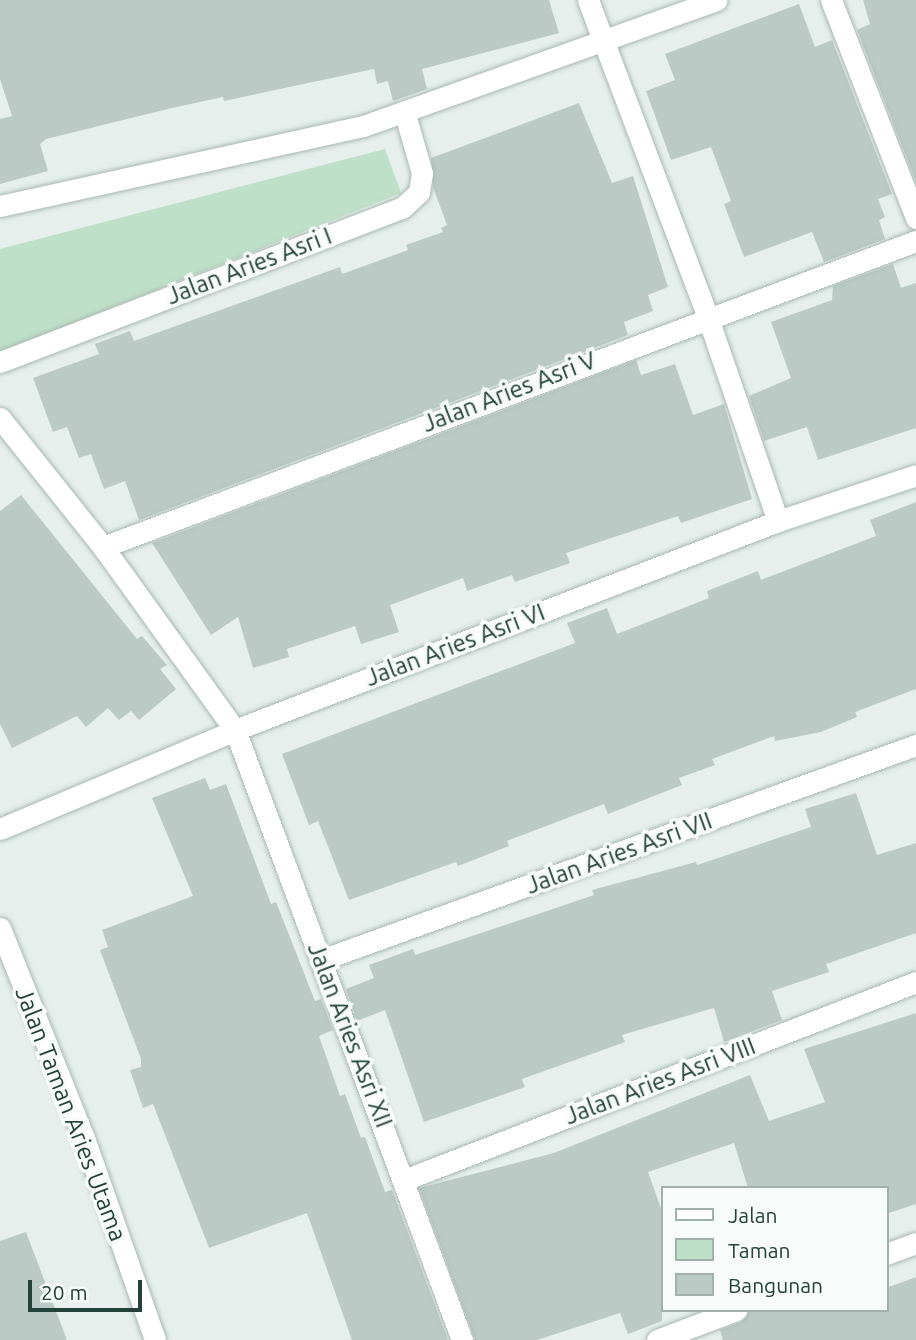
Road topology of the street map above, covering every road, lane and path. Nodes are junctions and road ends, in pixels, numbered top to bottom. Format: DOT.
graph roads {
  1 [pos="588,0"];
  2 [pos="716,0"];
  3 [pos="831,0"];
  4 [pos="604,44"];
  5 [pos="405,114"];
  6 [pos="0,206"];
  7 [pos="916,218"];
  8 [pos="916,241"];
  9 [pos="708,318"];
  10 [pos="0,362"];
  11 [pos="0,418"];
  12 [pos="916,475"];
  13 [pos="778,521"];
  14 [pos="103,547"];
  15 [pos="235,730"];
  16 [pos="916,746"];
  17 [pos="0,829"];
  18 [pos="0,928"];
  19 [pos="321,960"];
  20 [pos="916,982"];
  21 [pos="404,1180"];
  22 [pos="916,1243"];
  23 [pos="888,1253"];
  24 [pos="731,1312"];
  25 [pos="155,1340"];
  26 [pos="461,1340"];
  27 [pos="657,1340"];
  1 -- 4 [label="street"];
  2 -- 4 [label="street"];
  3 -- 7 [label="street"];
  4 -- 5 [label="street"];
  4 -- 9 [label="street"];
  5 -- 6 [label="street"];
  5 -- 10 [label="street, Jalan Aries Asri I"];
  8 -- 9 [label="street, Jalan Aries Asri V"];
  9 -- 13 [label="street"];
  9 -- 14 [label="street, Jalan Aries Asri V"];
  11 -- 14 [label="street"];
  12 -- 13 [label="street, Jalan Aries Asri VI"];
  13 -- 15 [label="street, Jalan Aries Asri VI"];
  14 -- 15 [label="street"];
  15 -- 17 [label="street, Jalan Aries Asri VI"];
  15 -- 19 [label="street, Jalan Aries Asri XII"];
  16 -- 19 [label="street, Jalan Aries Asri VII"];
  18 -- 25 [label="street, Jalan Taman Aries Utama"];
  19 -- 21 [label="street, Jalan Aries Asri XII"];
  20 -- 21 [label="street, Jalan Aries Asri VIII"];
  21 -- 26 [label="street, Jalan Aries Asri XII"];
  22 -- 23 [label="street"];
  24 -- 27 [label="street"];
}
